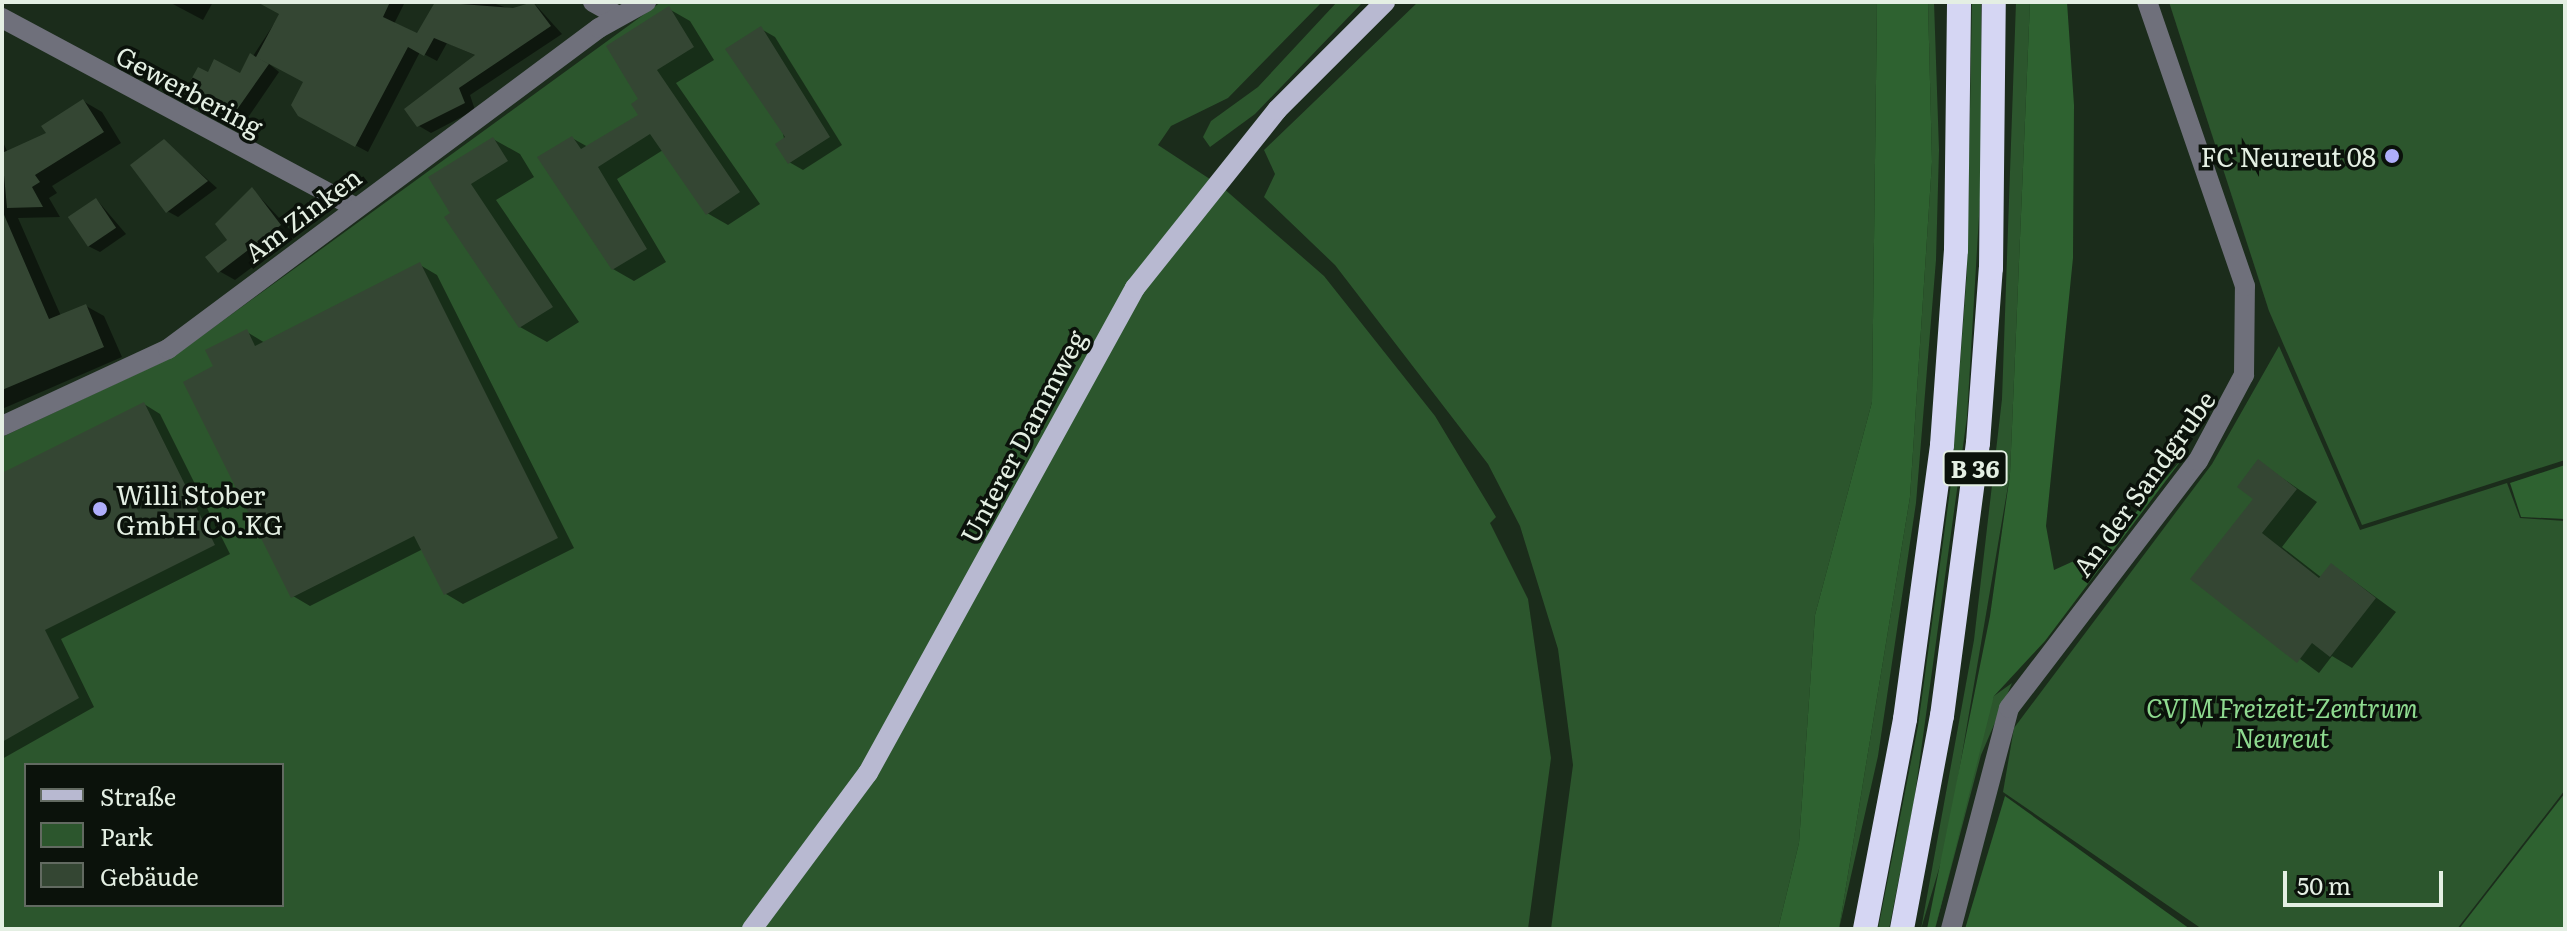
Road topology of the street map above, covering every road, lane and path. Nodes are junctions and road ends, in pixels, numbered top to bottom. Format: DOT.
graph roads {
  1 [pos="593,2"];
  2 [pos="646,2"];
  3 [pos="1385,2"];
  4 [pos="1959,2"];
  5 [pos="1994,2"];
  6 [pos="2147,2"];
  7 [pos="618,16"];
  8 [pos="2,18"];
  9 [pos="354,207"];
  10 [pos="2,426"];
  11 [pos="752,929"];
  12 [pos="1865,929"];
  13 [pos="1902,929"];
  14 [pos="1951,929"];
  1 -- 7 [label="street"];
  2 -- 7 [label="street, Am Zinken"];
  3 -- 11 [label="main road, Unterer Dammweg"];
  4 -- 12 [label="highway, B 36"];
  5 -- 13 [label="highway, B 36"];
  6 -- 14 [label="street, An der Sandgrube"];
  7 -- 9 [label="street, Am Zinken"];
  8 -- 9 [label="street, Gewerbering"];
  9 -- 10 [label="street, Am Zinken"];
}
